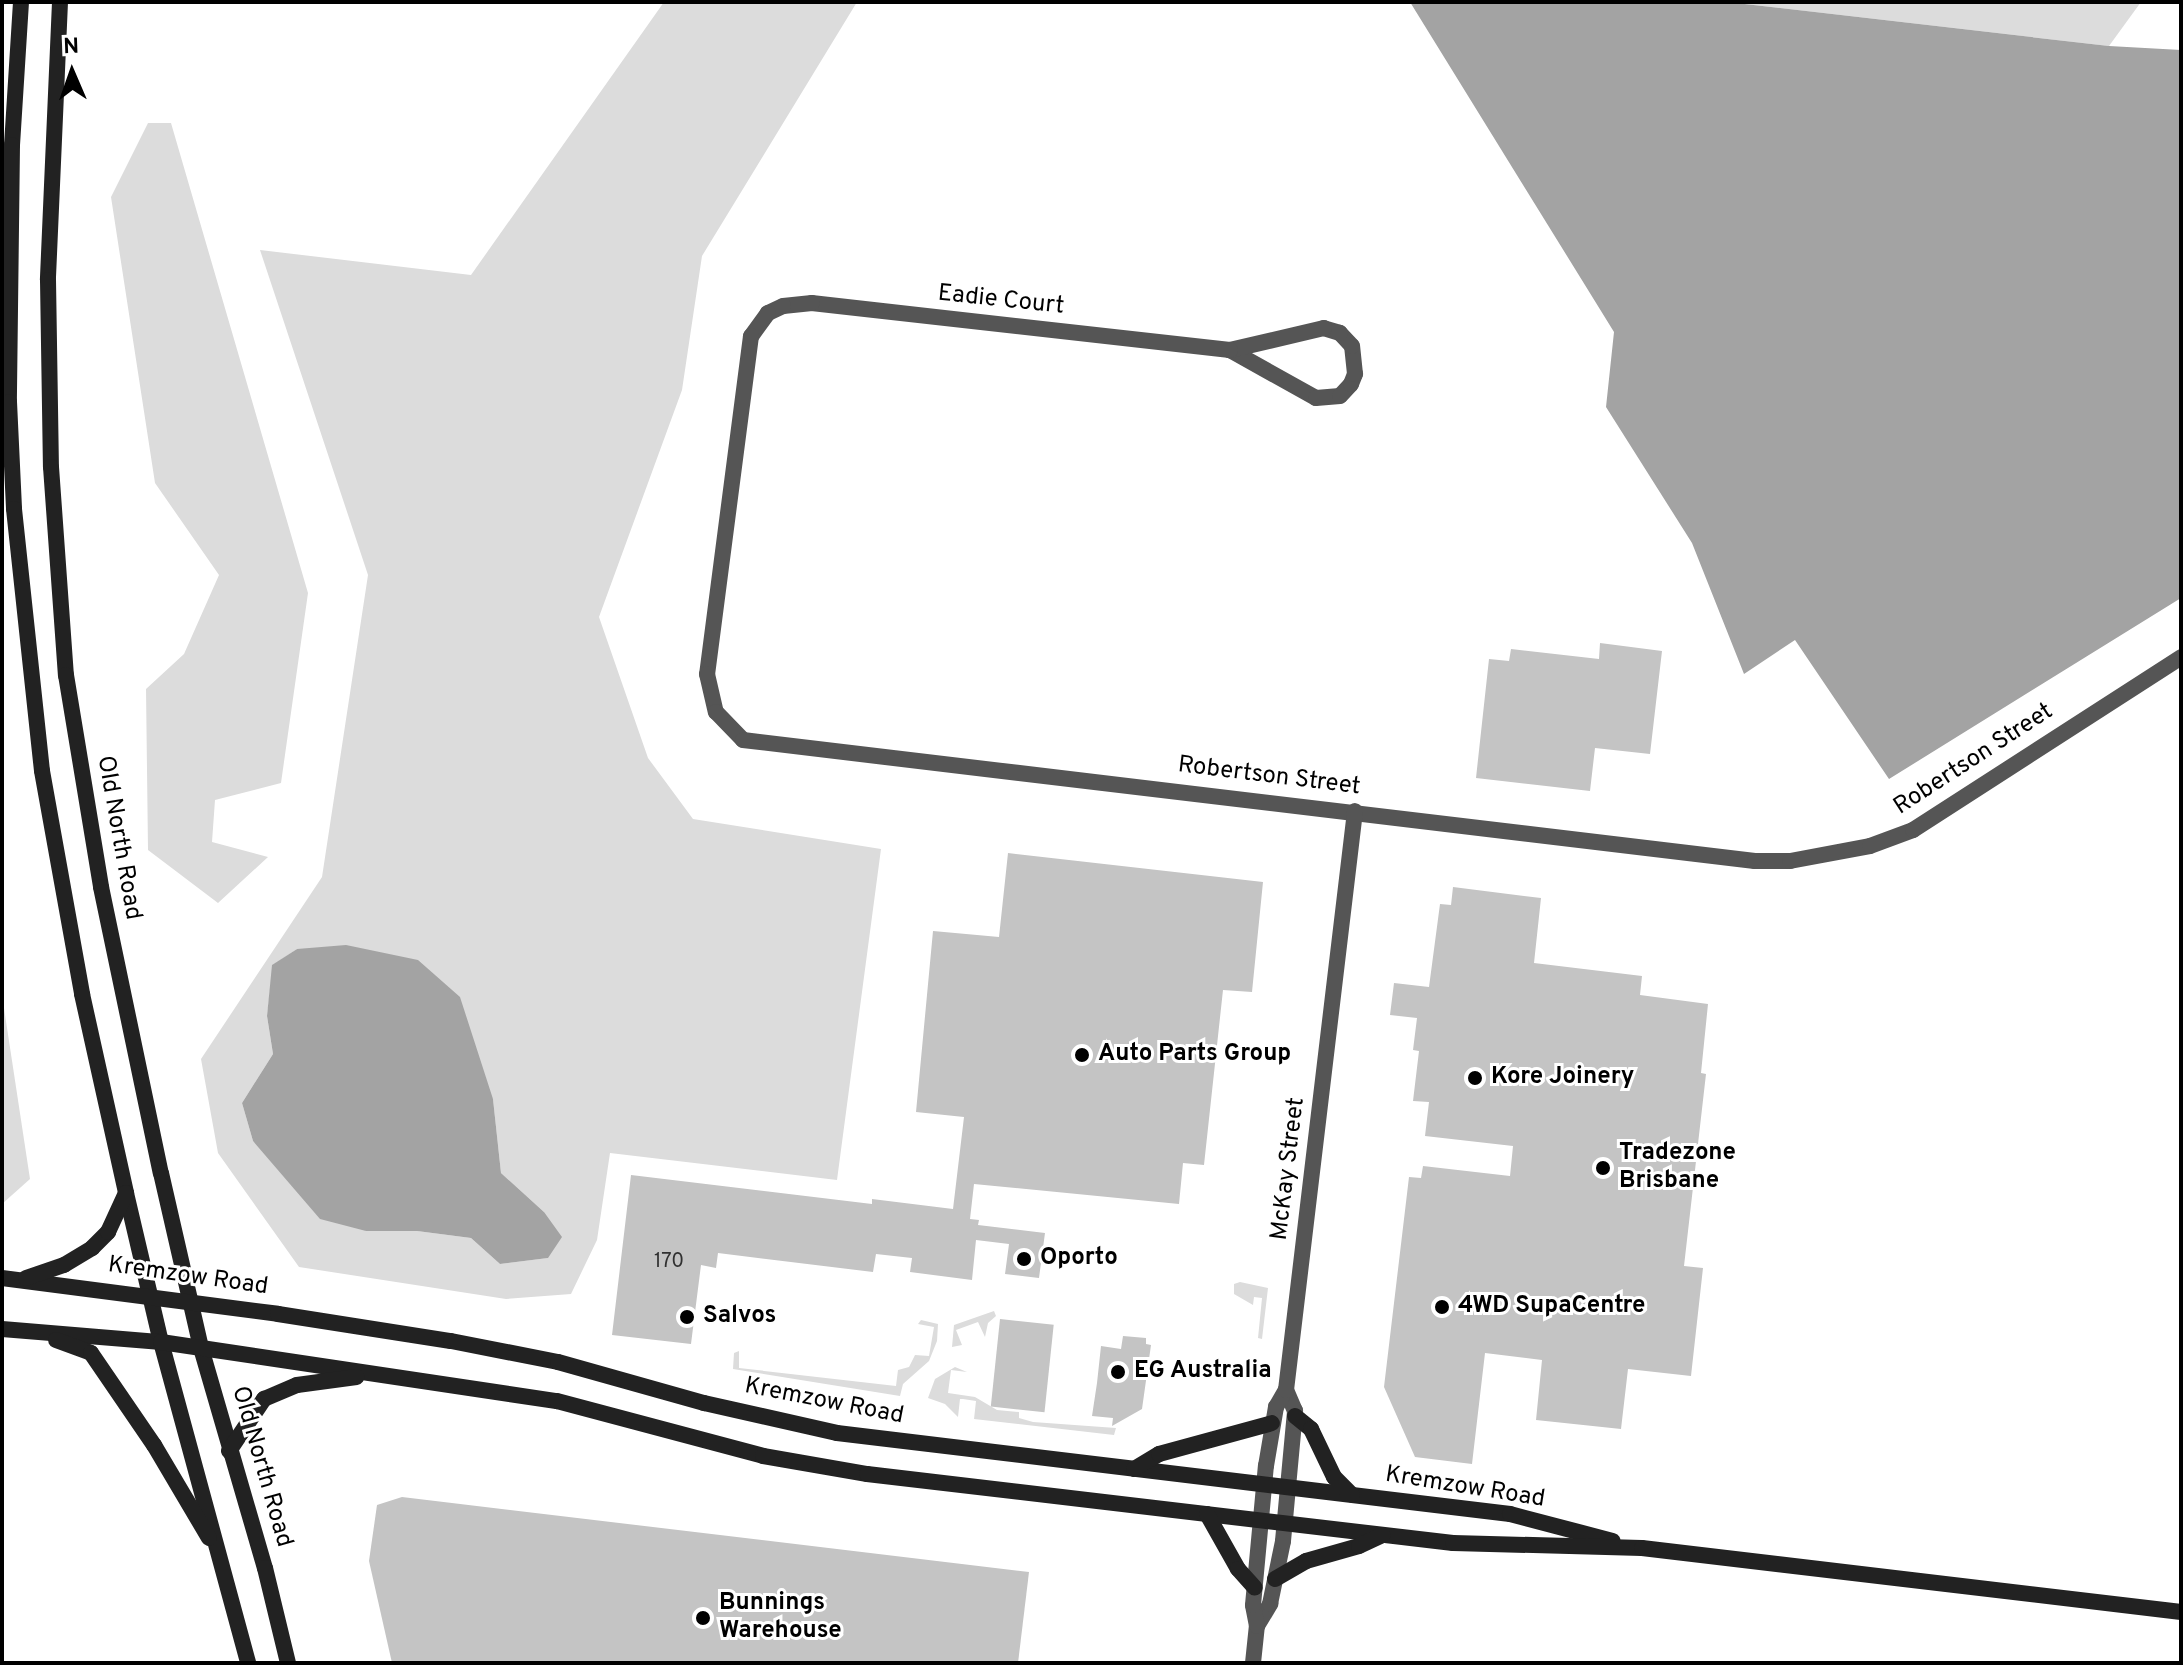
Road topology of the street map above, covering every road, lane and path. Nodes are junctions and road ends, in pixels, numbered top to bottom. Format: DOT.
graph roads {
  1 [pos="21,2"];
  2 [pos="60,2"];
  3 [pos="7,145"];
  4 [pos="768,313"];
  5 [pos="1230,350"];
  6 [pos="2181,657"];
  7 [pos="1355,811"];
  8 [pos="126,1193"];
  9 [pos="2,1278"];
  10 [pos="21,1280"];
  11 [pos="151,1298"];
  12 [pos="191,1304"];
  13 [pos="2,1329"];
  14 [pos="37,1333"];
  15 [pos="161,1342"];
  16 [pos="201,1348"];
  17 [pos="379,1374"];
  18 [pos="1286,1390"];
  19 [pos="1295,1416"];
  20 [pos="1272,1423"];
  21 [pos="229,1451"];
  22 [pos="1134,1469"];
  23 [pos="1265,1484"];
  24 [pos="1287,1487"];
  25 [pos="1352,1495"];
  26 [pos="1207,1514"];
  27 [pos="1262,1520"];
  28 [pos="1285,1523"];
  29 [pos="1384,1534"];
  30 [pos="1642,1548"];
  31 [pos="220,1556"];
  32 [pos="1275,1579"];
  33 [pos="1255,1588"];
  34 [pos="2181,1612"];
  35 [pos="1257,1626"];
  36 [pos="248,1663"];
  37 [pos="288,1663"];
  38 [pos="1253,1663"];
  1 -- 3 [label="street"];
  2 -- 12 [label="street, Old North Road"];
  3 -- 8 [label="street"];
  4 -- 5 [label="street, Eadie Court"];
  4 -- 7 [label="street, Robertson Street"];
  5 -- 5 [label="street, Eadie Court"];
  6 -- 7 [label="street, Robertson Street"];
  7 -- 18 [label="street, McKay Street"];
  8 -- 10 [label="street"];
  8 -- 11 [label="street"];
  9 -- 10 [label="street, Kremzow Road"];
  10 -- 11 [label="street, Kremzow Road"];
  11 -- 12 [label="street, Kremzow Road"];
  11 -- 15 [label="street"];
  12 -- 16 [label="street, Old North Road"];
  12 -- 22 [label="street, Kremzow Road"];
  13 -- 14 [label="street, Kremzow Road"];
  14 -- 15 [label="street, Kremzow Road"];
  14 -- 31 [label="street"];
  15 -- 16 [label="street, Kremzow Road"];
  15 -- 31 [label="street"];
  16 -- 17 [label="street, Kremzow Road"];
  16 -- 21 [label="street, Old North Road"];
  17 -- 21 [label="street"];
  17 -- 26 [label="street, Kremzow Road"];
  18 -- 19 [label="street, McKay Street"];
  18 -- 20 [label="street, McKay Street"];
  19 -- 24 [label="street, McKay Street"];
  19 -- 25 [label="street"];
  20 -- 22 [label="street"];
  20 -- 23 [label="street, McKay Street"];
  21 -- 37 [label="street, Old North Road"];
  22 -- 23 [label="street, Kremzow Road"];
  23 -- 24 [label="street, Kremzow Road"];
  23 -- 27 [label="street, McKay Street"];
  24 -- 25 [label="street, Kremzow Road"];
  24 -- 28 [label="street, McKay Street"];
  25 -- 30 [label="street, Kremzow Road"];
  26 -- 27 [label="street, Kremzow Road"];
  26 -- 33 [label="street"];
  27 -- 28 [label="street, Kremzow Road"];
  27 -- 33 [label="street, McKay Street"];
  28 -- 29 [label="street, Kremzow Road"];
  28 -- 32 [label="street, McKay Street"];
  29 -- 30 [label="street, Kremzow Road"];
  29 -- 32 [label="street"];
  30 -- 34 [label="street, Kremzow Road"];
  31 -- 36 [label="street"];
  32 -- 35 [label="street, McKay Street"];
  33 -- 35 [label="street, McKay Street"];
  35 -- 38 [label="street"];
}
